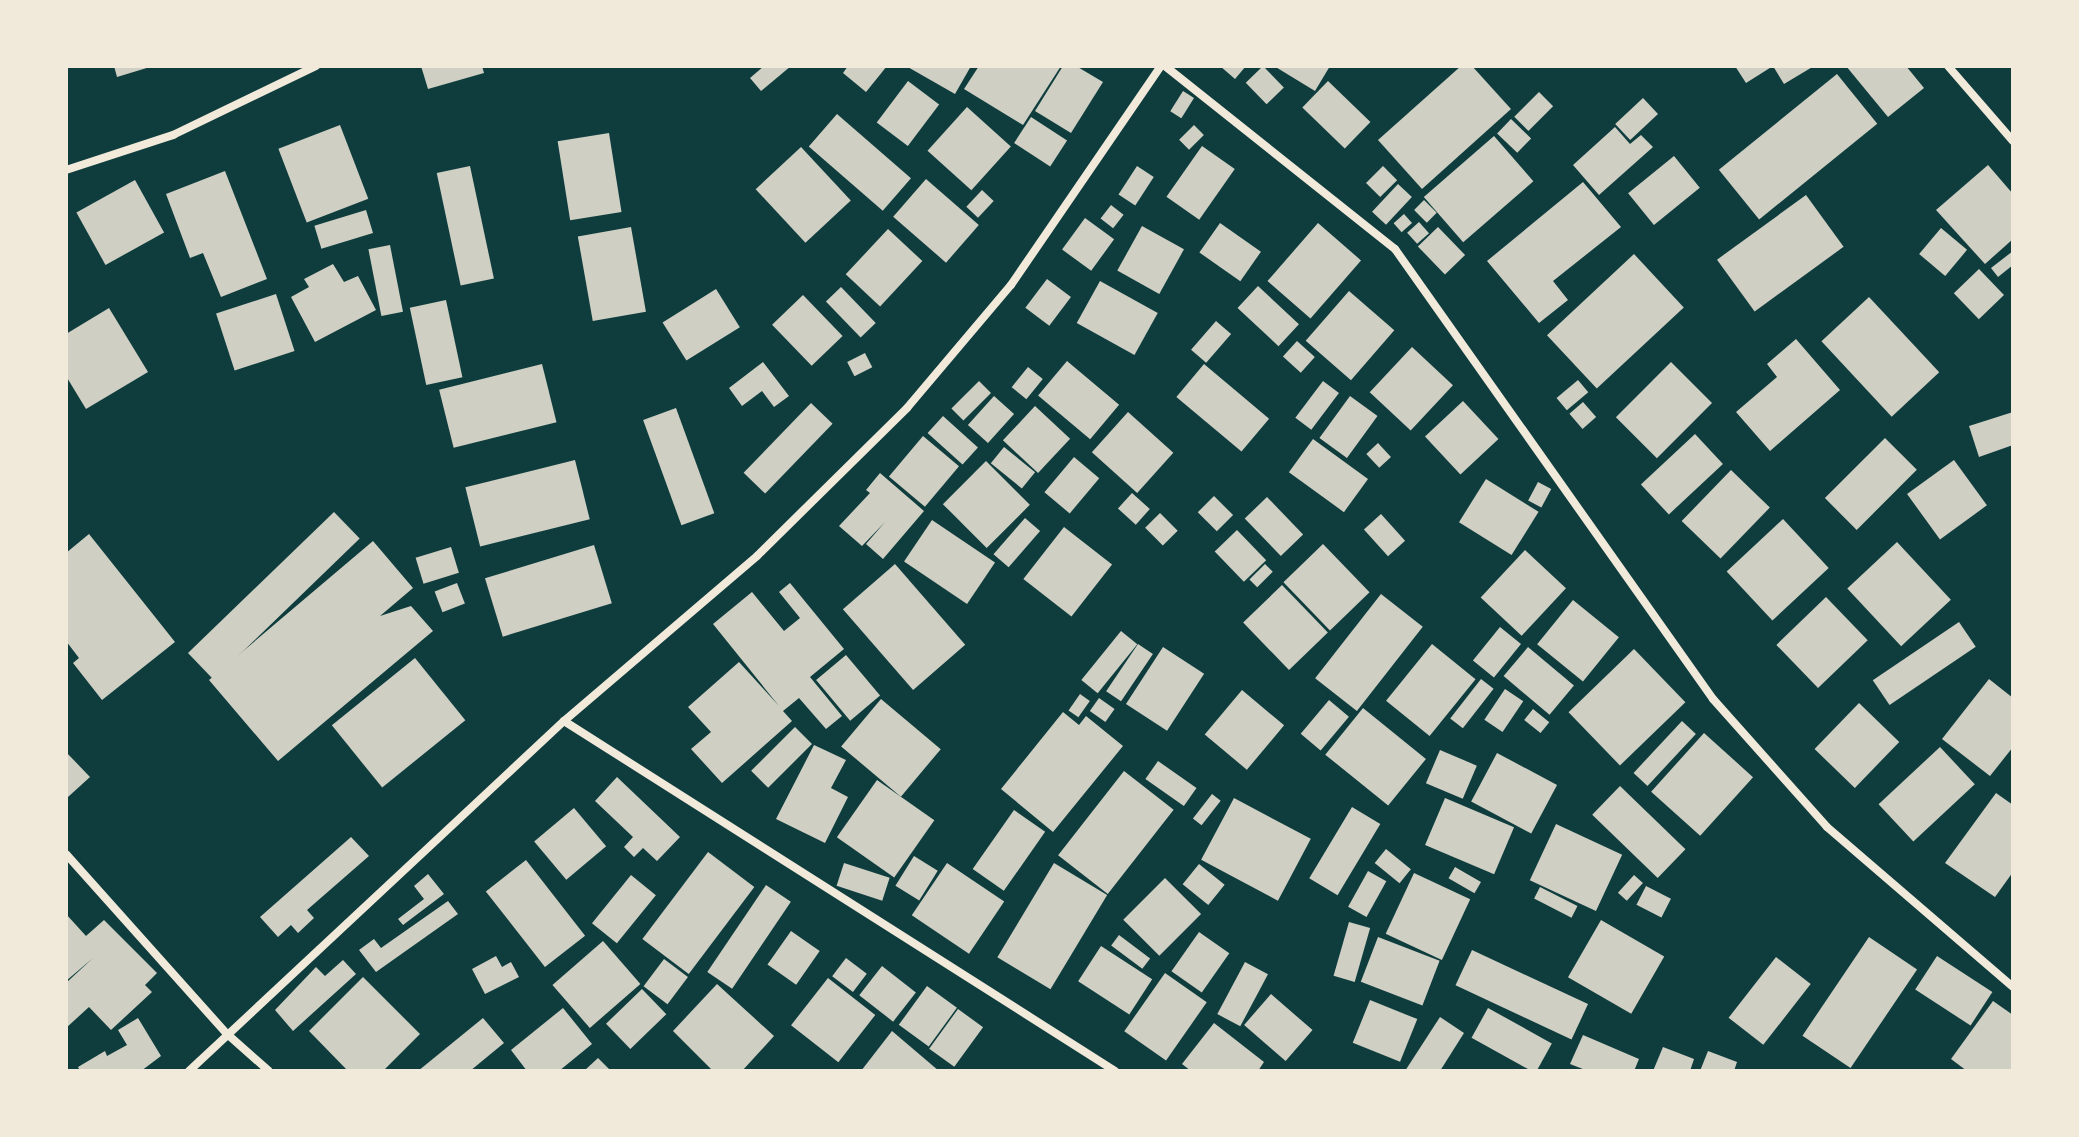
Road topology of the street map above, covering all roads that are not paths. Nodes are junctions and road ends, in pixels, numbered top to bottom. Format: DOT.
graph roads {
  1 [pos="316,66"];
  2 [pos="1163,66"];
  3 [pos="1948,66"];
  4 [pos="2013,141"];
  5 [pos="66,170"];
  6 [pos="564,721"];
  7 [pos="66,854"];
  8 [pos="2013,987"];
  9 [pos="226,1033"];
  10 [pos="189,1071"];
  11 [pos="269,1071"];
  12 [pos="1115,1071"];
  1 -- 5 [label="street"];
  2 -- 6 [label="street"];
  2 -- 8 [label="street"];
  3 -- 4 [label="street"];
  6 -- 9 [label="street"];
  6 -- 12 [label="street"];
  7 -- 9 [label="street"];
  9 -- 10 [label="street"];
  9 -- 11 [label="street"];
}
